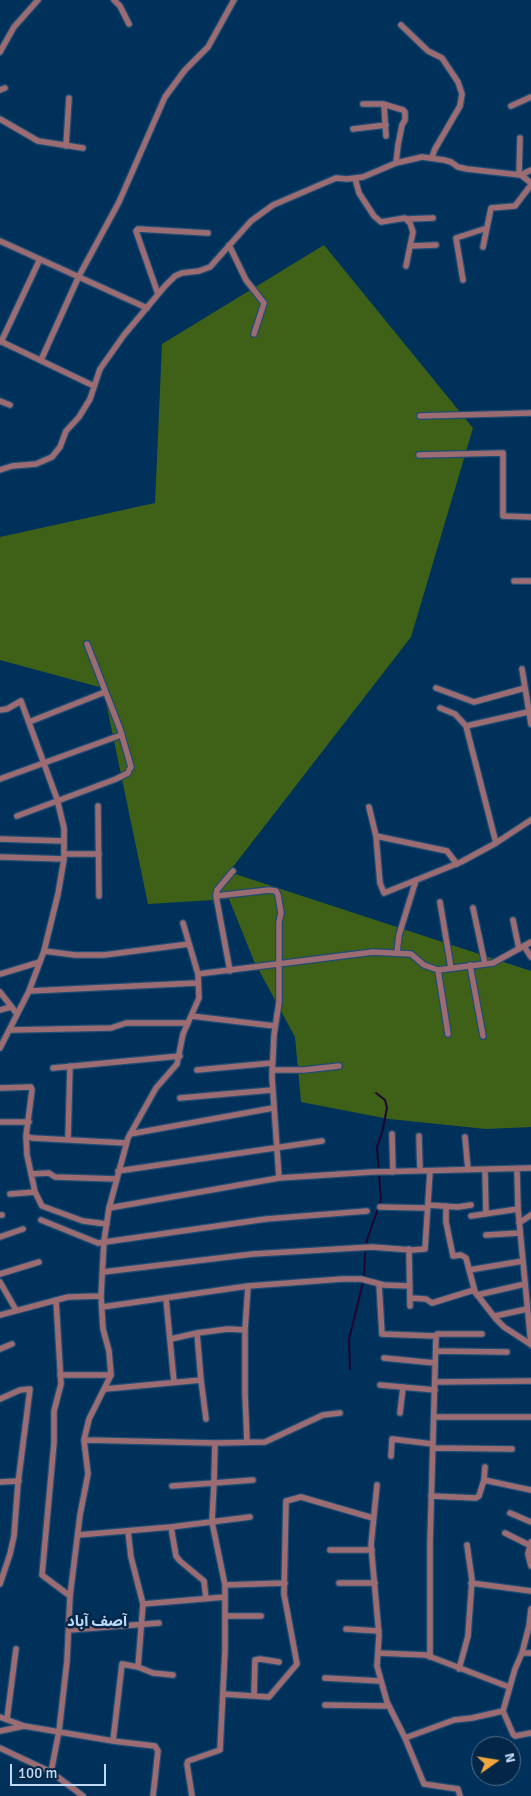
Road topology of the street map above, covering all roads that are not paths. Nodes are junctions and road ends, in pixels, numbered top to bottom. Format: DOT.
graph roads {
  1 [pos="38,0"];
  2 [pos="114,0"];
  3 [pos="234,0"];
  4 [pos="129,24"];
  5 [pos="401,25"];
  6 [pos="0,52"];
  7 [pos="69,98"];
  8 [pos="531,98"];
  9 [pos="363,104"];
  10 [pos="384,105"];
  11 [pos="511,106"];
  12 [pos="0,119"];
  13 [pos="386,125"];
  14 [pos="353,128"];
  15 [pos="386,136"];
  16 [pos="520,138"];
  17 [pos="66,146"];
  18 [pos="83,148"];
  19 [pos="432,158"];
  20 [pos="396,163"];
  21 [pos="531,170"];
  22 [pos="520,175"];
  23 [pos="355,178"];
  24 [pos="531,184"];
  25 [pos="433,218"];
  26 [pos="407,219"];
  27 [pos="487,228"];
  28 [pos="208,233"];
  29 [pos="0,241"];
  30 [pos="230,245"];
  31 [pos="436,245"];
  32 [pos="410,246"];
  33 [pos="483,247"];
  34 [pos="40,259"];
  35 [pos="406,266"];
  36 [pos="79,276"];
  37 [pos="463,280"];
  38 [pos="158,294"];
  39 [pos="147,308"];
  40 [pos="254,334"];
  41 [pos="1,342"];
  42 [pos="41,360"];
  43 [pos="94,386"];
  44 [pos="0,401"];
  45 [pos="10,405"];
  46 [pos="531,413"];
  47 [pos="420,416"];
  48 [pos="419,455"];
  49 [pos="0,470"];
  50 [pos="531,517"];
  51 [pos="514,581"];
  52 [pos="531,581"];
  53 [pos="87,644"];
  54 [pos="522,669"];
  55 [pos="436,688"];
  56 [pos="525,688"];
  57 [pos="105,692"];
  58 [pos="440,708"];
  59 [pos="0,710"];
  60 [pos="528,712"];
  61 [pos="29,722"];
  62 [pos="531,724"];
  63 [pos="466,726"];
  64 [pos="121,735"];
  65 [pos="44,764"];
  66 [pos="0,779"];
  67 [pos="57,800"];
  68 [pos="98,806"];
  69 [pos="369,807"];
  70 [pos="17,816"];
  71 [pos="531,820"];
  72 [pos="376,836"];
  73 [pos="0,839"];
  74 [pos="64,841"];
  75 [pos="496,843"];
  76 [pos="99,854"];
  77 [pos="64,856"];
  78 [pos="0,857"];
  79 [pos="457,864"];
  80 [pos="233,871"];
  81 [pos="416,880"];
  82 [pos="99,896"];
  83 [pos="216,896"];
  84 [pos="440,902"];
  85 [pos="473,908"];
  86 [pos="513,920"];
  87 [pos="183,923"];
  88 [pos="531,942"];
  89 [pos="189,944"];
  90 [pos="522,947"];
  91 [pos="44,951"];
  92 [pos="396,953"];
  93 [pos="531,957"];
  94 [pos="40,962"];
  95 [pos="278,964"];
  96 [pos="485,964"];
  97 [pos="470,965"];
  98 [pos="451,968"];
  99 [pos="438,970"];
  100 [pos="230,971"];
  101 [pos="0,974"];
  102 [pos="198,974"];
  103 [pos="197,983"];
  104 [pos="29,991"];
  105 [pos="0,992"];
  106 [pos="11,1007"];
  107 [pos="0,1010"];
  108 [pos="18,1014"];
  109 [pos="191,1016"];
  110 [pos="188,1023"];
  111 [pos="275,1026"];
  112 [pos="10,1030"];
  113 [pos="448,1034"];
  114 [pos="484,1036"];
  115 [pos="0,1048"];
  116 [pos="180,1056"];
  117 [pos="272,1062"];
  118 [pos="70,1066"];
  119 [pos="339,1066"];
  120 [pos="54,1068"];
  121 [pos="197,1070"];
  122 [pos="272,1070"];
  123 [pos="0,1088"];
  124 [pos="272,1090"];
  125 [pos="180,1098"];
  126 [pos="273,1108"];
  127 [pos="0,1122"];
  128 [pos="29,1122"];
  129 [pos="130,1134"];
  130 [pos="392,1134"];
  131 [pos="26,1136"];
  132 [pos="418,1136"];
  133 [pos="465,1137"];
  134 [pos="68,1140"];
  135 [pos="322,1141"];
  136 [pos="126,1143"];
  137 [pos="277,1147"];
  138 [pos="531,1168"];
  139 [pos="517,1169"];
  140 [pos="468,1170"];
  141 [pos="485,1170"];
  142 [pos="118,1171"];
  143 [pos="420,1171"];
  144 [pos="430,1171"];
  145 [pos="393,1172"];
  146 [pos="31,1174"];
  147 [pos="278,1178"];
  148 [pos="117,1179"];
  149 [pos="35,1192"];
  150 [pos="10,1194"];
  151 [pos="471,1205"];
  152 [pos="428,1206"];
  153 [pos="446,1206"];
  154 [pos="380,1207"];
  155 [pos="109,1208"];
  156 [pos="518,1209"];
  157 [pos="367,1212"];
  158 [pos="486,1214"];
  159 [pos="471,1216"];
  160 [pos="531,1216"];
  161 [pos="41,1220"];
  162 [pos="519,1223"];
  163 [pos="107,1224"];
  164 [pos="23,1229"];
  165 [pos="520,1233"];
  166 [pos="486,1235"];
  167 [pos="0,1237"];
  168 [pos="104,1241"];
  169 [pos="409,1250"];
  170 [pos="523,1261"];
  171 [pos="39,1262"];
  172 [pos="469,1270"];
  173 [pos="102,1272"];
  174 [pos="0,1274"];
  175 [pos="0,1282"];
  176 [pos="379,1284"];
  177 [pos="525,1284"];
  178 [pos="248,1286"];
  179 [pos="410,1286"];
  180 [pos="476,1292"];
  181 [pos="101,1296"];
  182 [pos="410,1298"];
  183 [pos="166,1299"];
  184 [pos="56,1300"];
  185 [pos="410,1306"];
  186 [pos="102,1307"];
  187 [pos="527,1309"];
  188 [pos="16,1310"];
  189 [pos="0,1314"];
  190 [pos="495,1316"];
  191 [pos="246,1330"];
  192 [pos="197,1333"];
  193 [pos="482,1334"];
  194 [pos="436,1336"];
  195 [pos="171,1339"];
  196 [pos="12,1344"];
  197 [pos="530,1344"];
  198 [pos="0,1349"];
  199 [pos="436,1351"];
  200 [pos="507,1352"];
  201 [pos="384,1358"];
  202 [pos="436,1363"];
  203 [pos="60,1375"];
  204 [pos="111,1375"];
  205 [pos="201,1380"];
  206 [pos="531,1381"];
  207 [pos="174,1382"];
  208 [pos="435,1382"];
  209 [pos="380,1385"];
  210 [pos="403,1387"];
  211 [pos="105,1389"];
  212 [pos="434,1390"];
  213 [pos="0,1399"];
  214 [pos="340,1413"];
  215 [pos="400,1413"];
  216 [pos="531,1416"];
  217 [pos="434,1417"];
  218 [pos="206,1418"];
  219 [pos="84,1440"];
  220 [pos="247,1442"];
  221 [pos="215,1443"];
  222 [pos="433,1446"];
  223 [pos="512,1449"];
  224 [pos="391,1456"];
  225 [pos="485,1467"];
  226 [pos="253,1480"];
  227 [pos="484,1480"];
  228 [pos="19,1481"];
  229 [pos="0,1482"];
  230 [pos="214,1483"];
  231 [pos="377,1485"];
  232 [pos="172,1486"];
  233 [pos="531,1490"];
  234 [pos="431,1496"];
  235 [pos="510,1513"];
  236 [pos="250,1516"];
  237 [pos="373,1518"];
  238 [pos="212,1522"];
  239 [pos="531,1522"];
  240 [pos="171,1527"];
  241 [pos="128,1531"];
  242 [pos="505,1533"];
  243 [pos="78,1535"];
  244 [pos="530,1543"];
  245 [pos="467,1545"];
  246 [pos="330,1550"];
  247 [pos="372,1550"];
  248 [pos="531,1566"];
  249 [pos="285,1583"];
  250 [pos="339,1583"];
  251 [pos="375,1583"];
  252 [pos="471,1583"];
  253 [pos="0,1584"];
  254 [pos="225,1585"];
  255 [pos="531,1591"];
  256 [pos="70,1596"];
  257 [pos="225,1597"];
  258 [pos="206,1599"];
  259 [pos="143,1604"];
  260 [pos="531,1609"];
  261 [pos="225,1616"];
  262 [pos="261,1616"];
  263 [pos="159,1623"];
  264 [pos="142,1625"];
  265 [pos="346,1629"];
  266 [pos="69,1630"];
  267 [pos="379,1631"];
  268 [pos="16,1649"];
  269 [pos="378,1652"];
  270 [pos="522,1653"];
  271 [pos="531,1653"];
  272 [pos="430,1657"];
  273 [pos="280,1662"];
  274 [pos="138,1667"];
  275 [pos="459,1669"];
  276 [pos="173,1675"];
  277 [pos="325,1678"];
  278 [pos="380,1681"];
  279 [pos="509,1687"];
  280 [pos="223,1694"];
  281 [pos="254,1696"];
  282 [pos="325,1705"];
  283 [pos="389,1706"];
  284 [pos="503,1711"];
  285 [pos="0,1717"];
  286 [pos="7,1719"];
  287 [pos="24,1726"];
  288 [pos="0,1731"];
  289 [pos="58,1731"];
  290 [pos="531,1733"];
  291 [pos="405,1738"];
  292 [pos="113,1741"];
  293 [pos="0,1748"];
  294 [pos="51,1772"];
  295 [pos="83,1796"];
  296 [pos="153,1796"];
  297 [pos="192,1796"];
  298 [pos="460,1796"];
  1 -- 6 [label="street"];
  2 -- 4 [label="street"];
  3 -- 36 [label="street"];
  5 -- 19 [label="street"];
  7 -- 17 [label="street"];
  8 -- 11 [label="street"];
  9 -- 10 [label="street"];
  10 -- 13 [label="street"];
  10 -- 20 [label="street"];
  12 -- 17 [label="street"];
  13 -- 14 [label="street"];
  13 -- 15 [label="street"];
  16 -- 22 [label="street"];
  17 -- 18 [label="street"];
  19 -- 20 [label="street"];
  19 -- 22 [label="street"];
  20 -- 23 [label="street"];
  21 -- 22 [label="street"];
  22 -- 24 [label="street"];
  23 -- 26 [label="street"];
  23 -- 30 [label="street"];
  24 -- 27 [label="street"];
  25 -- 26 [label="street"];
  26 -- 32 [label="street"];
  27 -- 33 [label="street"];
  27 -- 37 [label="street"];
  28 -- 38 [label="street"];
  29 -- 34 [label="street"];
  30 -- 38 [label="street"];
  30 -- 40 [label="street"];
  31 -- 32 [label="street"];
  32 -- 35 [label="street"];
  34 -- 36 [label="street"];
  34 -- 41 [label="street"];
  36 -- 39 [label="street"];
  36 -- 42 [label="street"];
  38 -- 39 [label="street"];
  39 -- 43 [label="street"];
  41 -- 42 [label="street"];
  42 -- 43 [label="street"];
  43 -- 49 [label="street"];
  44 -- 45 [label="street"];
  46 -- 47 [label="street"];
  48 -- 50 [label="street"];
  51 -- 52 [label="street"];
  53 -- 57 [label="street"];
  54 -- 56 [label="street"];
  55 -- 56 [label="street"];
  56 -- 60 [label="street"];
  57 -- 61 [label="street"];
  57 -- 64 [label="street"];
  58 -- 63 [label="street"];
  59 -- 61 [label="street"];
  60 -- 62 [label="street"];
  60 -- 63 [label="street"];
  61 -- 65 [label="street"];
  63 -- 75 [label="street"];
  64 -- 65 [label="street"];
  64 -- 67 [label="street"];
  65 -- 66 [label="street"];
  65 -- 67 [label="street"];
  67 -- 70 [label="street"];
  67 -- 74 [label="street"];
  68 -- 76 [label="street"];
  69 -- 72 [label="street"];
  71 -- 75 [label="street"];
  72 -- 79 [label="street"];
  72 -- 81 [label="street"];
  73 -- 74 [label="street"];
  74 -- 77 [label="street"];
  75 -- 79 [label="street"];
  76 -- 77 [label="street"];
  76 -- 82 [label="street"];
  77 -- 78 [label="street"];
  77 -- 91 [label="street"];
  79 -- 81 [label="street"];
  80 -- 83 [label="street"];
  81 -- 92 [label="street"];
  83 -- 95 [label="street"];
  83 -- 100 [label="street"];
  84 -- 98 [label="street"];
  85 -- 96 [label="street"];
  86 -- 90 [label="street"];
  87 -- 89 [label="street"];
  88 -- 90 [label="street"];
  89 -- 91 [label="street"];
  89 -- 102 [label="street"];
  90 -- 93 [label="street"];
  90 -- 96 [label="street"];
  91 -- 94 [label="street"];
  92 -- 95 [label="street"];
  92 -- 99 [label="street"];
  94 -- 101 [label="street"];
  94 -- 104 [label="street"];
  95 -- 100 [label="street"];
  95 -- 111 [label="street"];
  96 -- 97 [label="street"];
  97 -- 98 [label="street"];
  97 -- 114 [label="street"];
  98 -- 99 [label="street"];
  99 -- 113 [label="street"];
  100 -- 102 [label="street"];
  102 -- 103 [label="street"];
  103 -- 104 [label="street"];
  103 -- 109 [label="street"];
  104 -- 108 [label="street"];
  105 -- 106 [label="street"];
  106 -- 107 [label="street"];
  106 -- 108 [label="street"];
  108 -- 112 [label="street"];
  109 -- 110 [label="street"];
  109 -- 111 [label="street"];
  110 -- 112 [label="street"];
  110 -- 116 [label="street"];
  111 -- 117 [label="street"];
  112 -- 115 [label="street"];
  116 -- 118 [label="street"];
  116 -- 129 [label="street"];
  117 -- 121 [label="street"];
  117 -- 122 [label="street"];
  118 -- 120 [label="street"];
  118 -- 134 [label="street"];
  119 -- 122 [label="street"];
  122 -- 124 [label="street"];
  123 -- 128 [label="street"];
  124 -- 125 [label="street"];
  124 -- 126 [label="street"];
  126 -- 129 [label="street"];
  126 -- 137 [label="street"];
  127 -- 128 [label="street"];
  128 -- 131 [label="street"];
  129 -- 136 [label="street"];
  130 -- 145 [label="street"];
  131 -- 134 [label="street"];
  131 -- 146 [label="street"];
  132 -- 143 [label="street"];
  133 -- 140 [label="street"];
  134 -- 136 [label="street"];
  135 -- 137 [label="street"];
  136 -- 142 [label="street"];
  137 -- 142 [label="street"];
  137 -- 147 [label="street"];
  138 -- 139 [label="street"];
  139 -- 141 [label="street"];
  139 -- 156 [label="street"];
  140 -- 141 [label="street"];
  140 -- 144 [label="street"];
  141 -- 158 [label="street"];
  142 -- 148 [label="street"];
  143 -- 144 [label="street"];
  143 -- 145 [label="street"];
  144 -- 152 [label="street"];
  145 -- 147 [label="street"];
  146 -- 148 [label="street"];
  146 -- 149 [label="street"];
  147 -- 155 [label="street"];
  148 -- 155 [label="street"];
  149 -- 150 [label="street"];
  149 -- 163 [label="street"];
  151 -- 153 [label="street"];
  152 -- 153 [label="street"];
  152 -- 154 [label="street"];
  152 -- 169 [label="street"];
  153 -- 172 [label="street"];
  155 -- 163 [label="street"];
  156 -- 158 [label="street"];
  156 -- 162 [label="street"];
  157 -- 168 [label="street"];
  158 -- 159 [label="street"];
  160 -- 162 [label="street"];
  161 -- 168 [label="street"];
  162 -- 165 [label="street"];
  163 -- 168 [label="street"];
  164 -- 167 [label="street"];
  165 -- 166 [label="street"];
  165 -- 170 [label="street"];
  168 -- 173 [label="street"];
  169 -- 173 [label="street"];
  169 -- 179 [label="street"];
  170 -- 172 [label="street"];
  170 -- 177 [label="street"];
  171 -- 174 [label="street"];
  172 -- 180 [label="street"];
  173 -- 181 [label="street"];
  175 -- 188 [label="street"];
  176 -- 178 [label="street"];
  176 -- 179 [label="street"];
  176 -- 194 [label="street"];
  177 -- 180 [label="street"];
  177 -- 187 [label="street"];
  178 -- 183 [label="street"];
  178 -- 191 [label="street"];
  179 -- 182 [label="street"];
  180 -- 182 [label="street"];
  180 -- 190 [label="street"];
  181 -- 184 [label="street"];
  181 -- 186 [label="street"];
  182 -- 185 [label="street"];
  183 -- 186 [label="street"];
  183 -- 195 [label="street"];
  184 -- 188 [label="street"];
  184 -- 203 [label="street"];
  186 -- 204 [label="street"];
  187 -- 190 [label="street"];
  187 -- 197 [label="street"];
  188 -- 189 [label="street"];
  190 -- 197 [label="street"];
  191 -- 192 [label="street"];
  191 -- 220 [label="street"];
  192 -- 195 [label="street"];
  192 -- 205 [label="street"];
  193 -- 194 [label="street"];
  194 -- 199 [label="street"];
  195 -- 207 [label="street"];
  196 -- 198 [label="street"];
  199 -- 200 [label="street"];
  199 -- 202 [label="street"];
  201 -- 202 [label="street"];
  202 -- 208 [label="street"];
  203 -- 204 [label="street"];
  203 -- 256 [label="street"];
  204 -- 211 [label="street"];
  205 -- 207 [label="street"];
  205 -- 218 [label="street"];
  206 -- 208 [label="street"];
  207 -- 211 [label="street"];
  208 -- 212 [label="street"];
  209 -- 210 [label="street"];
  210 -- 212 [label="street"];
  210 -- 215 [label="street"];
  211 -- 219 [label="street"];
  212 -- 217 [label="street"];
  213 -- 228 [label="street"];
  214 -- 220 [label="street"];
  216 -- 217 [label="street"];
  217 -- 222 [label="street"];
  219 -- 221 [label="street"];
  219 -- 243 [label="street"];
  220 -- 221 [label="street"];
  221 -- 230 [label="street"];
  222 -- 223 [label="street"];
  222 -- 224 [label="street"];
  222 -- 234 [label="street"];
  225 -- 227 [label="street"];
  226 -- 230 [label="street"];
  227 -- 233 [label="street"];
  227 -- 234 [label="street"];
  228 -- 229 [label="street"];
  228 -- 253 [label="street"];
  230 -- 232 [label="street"];
  230 -- 238 [label="street"];
  231 -- 237 [label="street"];
  234 -- 272 [label="street"];
  235 -- 239 [label="street"];
  236 -- 238 [label="street"];
  237 -- 247 [label="street"];
  237 -- 249 [label="street"];
  238 -- 240 [label="street"];
  238 -- 254 [label="street"];
  240 -- 241 [label="street"];
  240 -- 258 [label="street"];
  241 -- 243 [label="street"];
  241 -- 259 [label="street"];
  242 -- 244 [label="street"];
  243 -- 256 [label="street"];
  244 -- 248 [label="street"];
  245 -- 252 [label="street"];
  246 -- 247 [label="street"];
  247 -- 251 [label="street"];
  249 -- 254 [label="street"];
  249 -- 281 [label="street"];
  250 -- 251 [label="street"];
  251 -- 267 [label="street"];
  252 -- 255 [label="street"];
  252 -- 275 [label="street"];
  254 -- 257 [label="street"];
  256 -- 266 [label="street"];
  257 -- 258 [label="street"];
  257 -- 261 [label="street"];
  258 -- 259 [label="street"];
  259 -- 264 [label="street"];
  260 -- 270 [label="street"];
  261 -- 262 [label="street"];
  261 -- 280 [label="street"];
  263 -- 264 [label="street"];
  264 -- 266 [label="street"];
  264 -- 274 [label="street"];
  265 -- 267 [label="street"];
  266 -- 289 [label="street"];
  267 -- 269 [label="street"];
  268 -- 286 [label="street"];
  269 -- 272 [label="street"];
  269 -- 278 [label="street"];
  270 -- 271 [label="street"];
  270 -- 279 [label="street"];
  272 -- 275 [label="street"];
  273 -- 281 [label="street"];
  274 -- 276 [label="street"];
  274 -- 292 [label="street"];
  275 -- 279 [label="street"];
  277 -- 278 [label="street"];
  278 -- 283 [label="street"];
  279 -- 284 [label="street"];
  280 -- 281 [label="street"];
  280 -- 297 [label="street"];
  282 -- 283 [label="street"];
  283 -- 291 [label="street"];
  284 -- 290 [label="street"];
  284 -- 291 [label="street"];
  285 -- 286 [label="street"];
  286 -- 287 [label="street"];
  287 -- 288 [label="street"];
  287 -- 289 [label="street"];
  289 -- 292 [label="street"];
  289 -- 294 [label="street"];
  291 -- 298 [label="street"];
  292 -- 296 [label="street"];
  293 -- 294 [label="street"];
  294 -- 295 [label="street"];
}
